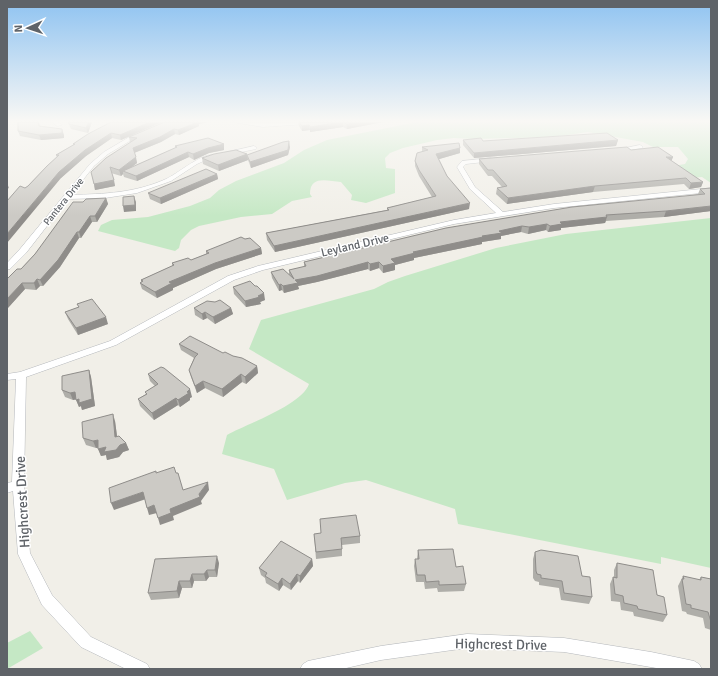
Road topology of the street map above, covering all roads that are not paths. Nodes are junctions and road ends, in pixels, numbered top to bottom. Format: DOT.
graph roads {
  1 [pos="105,154"];
  2 [pos="225,154"];
  3 [pos="495,160"];
  4 [pos="711,190"];
  5 [pos="67,196"];
  6 [pos="501,214"];
  7 [pos="7,267"];
  8 [pos="21,375"];
  9 [pos="7,377"];
  10 [pos="12,487"];
  11 [pos="142,669"];
  12 [pos="308,669"];
  13 [pos="694,669"];
  1 -- 5 [label="street, Pantera Drive"];
  2 -- 5 [label="street"];
  3 -- 6 [label="street"];
  4 -- 6 [label="street, Leyland Drive"];
  5 -- 7 [label="street, Pantera Drive"];
  6 -- 8 [label="street, Leyland Drive"];
  8 -- 9 [label="street, Leyland Drive"];
  8 -- 10 [label="street, Highcrest Drive"];
  10 -- 11 [label="street, Highcrest Drive"];
  12 -- 13 [label="street, Highcrest Drive"];
}
